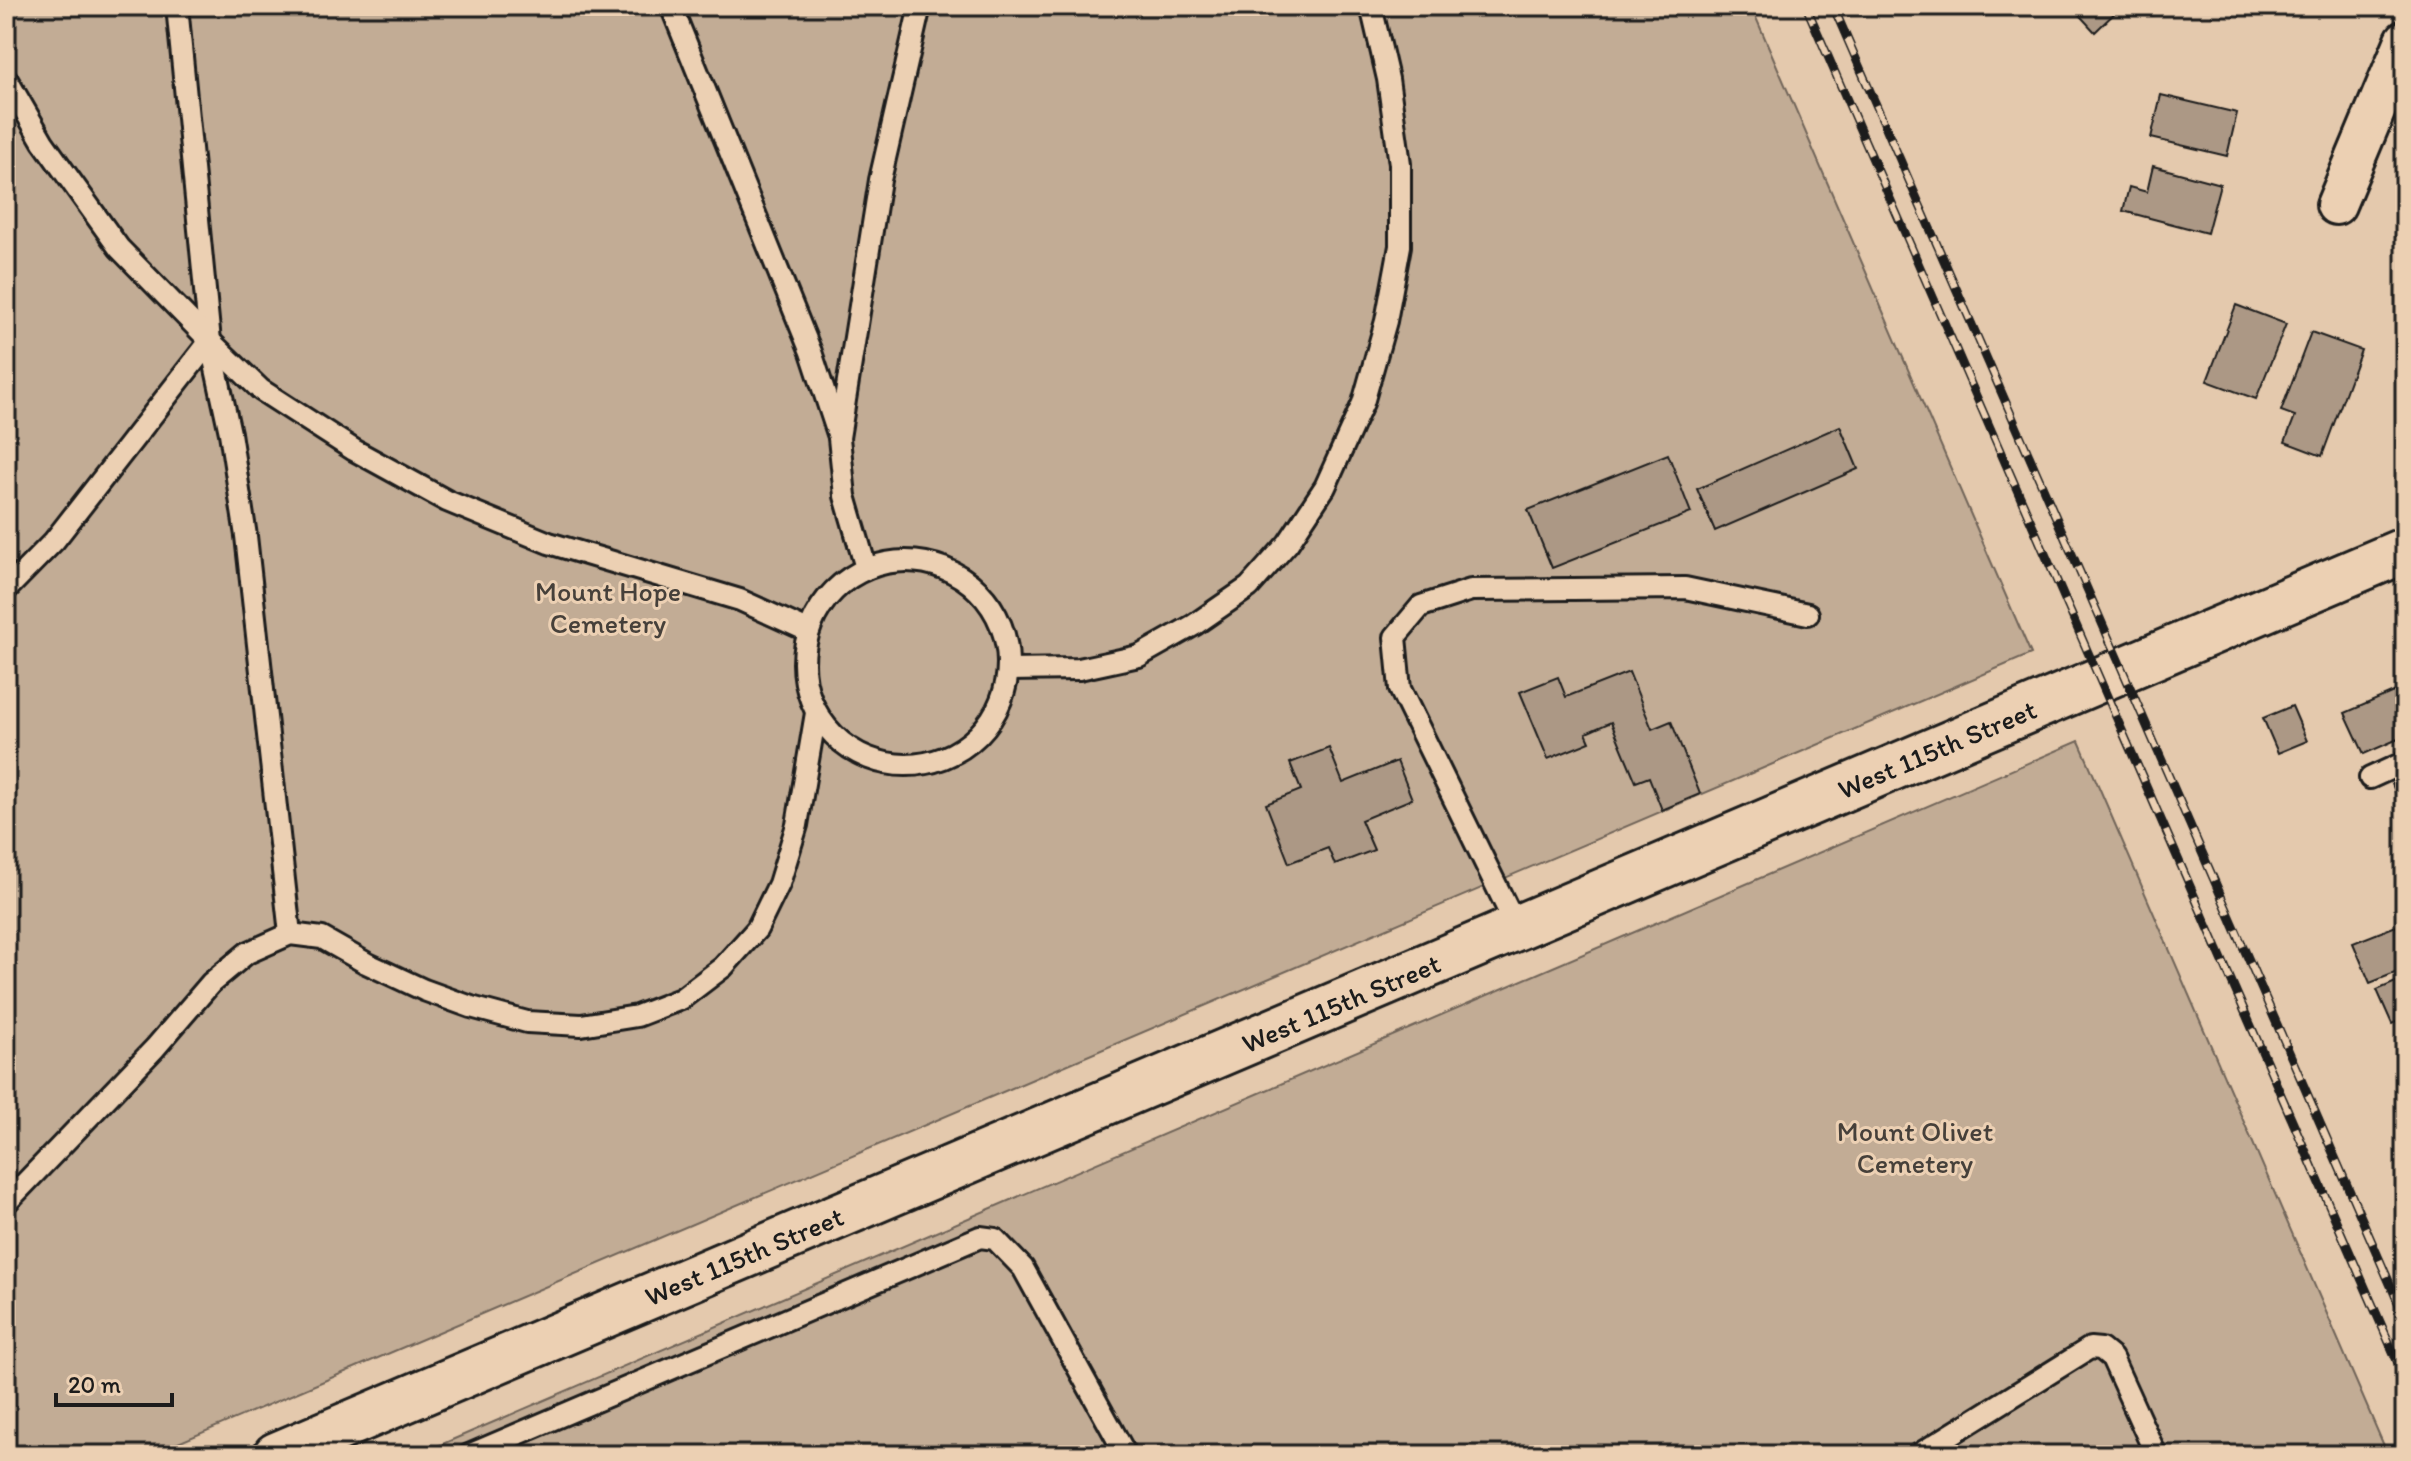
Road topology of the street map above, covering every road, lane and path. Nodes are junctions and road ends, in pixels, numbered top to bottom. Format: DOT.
graph roads {
  1 [pos="177,6"];
  2 [pos="671,6"];
  3 [pos="920,6"];
  4 [pos="1371,6"];
  5 [pos="2405,40"];
  6 [pos="6,78"];
  7 [pos="2336,205"];
  8 [pos="210,341"];
  9 [pos="839,438"];
  10 [pos="2405,550"];
  11 [pos="866,568"];
  12 [pos="6,590"];
  13 [pos="1808,614"];
  14 [pos="808,631"];
  15 [pos="1008,670"];
  16 [pos="816,713"];
  17 [pos="2405,762"];
  18 [pos="2370,778"];
  19 [pos="1517,928"];
  20 [pos="290,934"];
  21 [pos="6,1203"];
  22 [pos="276,1455"];
  23 [pos="469,1455"];
  24 [pos="1126,1455"];
  25 [pos="1918,1455"];
  26 [pos="2156,1455"];
  1 -- 8 [label="lane"];
  2 -- 9 [label="lane"];
  3 -- 9 [label="lane"];
  4 -- 15 [label="lane"];
  5 -- 7 [label="street"];
  6 -- 8 [label="lane"];
  8 -- 12 [label="lane"];
  8 -- 14 [label="lane"];
  8 -- 20 [label="lane"];
  9 -- 11 [label="lane"];
  10 -- 19 [label="street, West 115th Street"];
  11 -- 14 [label="lane"];
  11 -- 15 [label="lane"];
  13 -- 19 [label="lane"];
  14 -- 16 [label="lane"];
  15 -- 16 [label="lane"];
  16 -- 20 [label="lane"];
  17 -- 18 [label="lane"];
  19 -- 22 [label="street, West 115th Street"];
  20 -- 21 [label="lane"];
  23 -- 24 [label="lane"];
  25 -- 26 [label="lane"];
}
